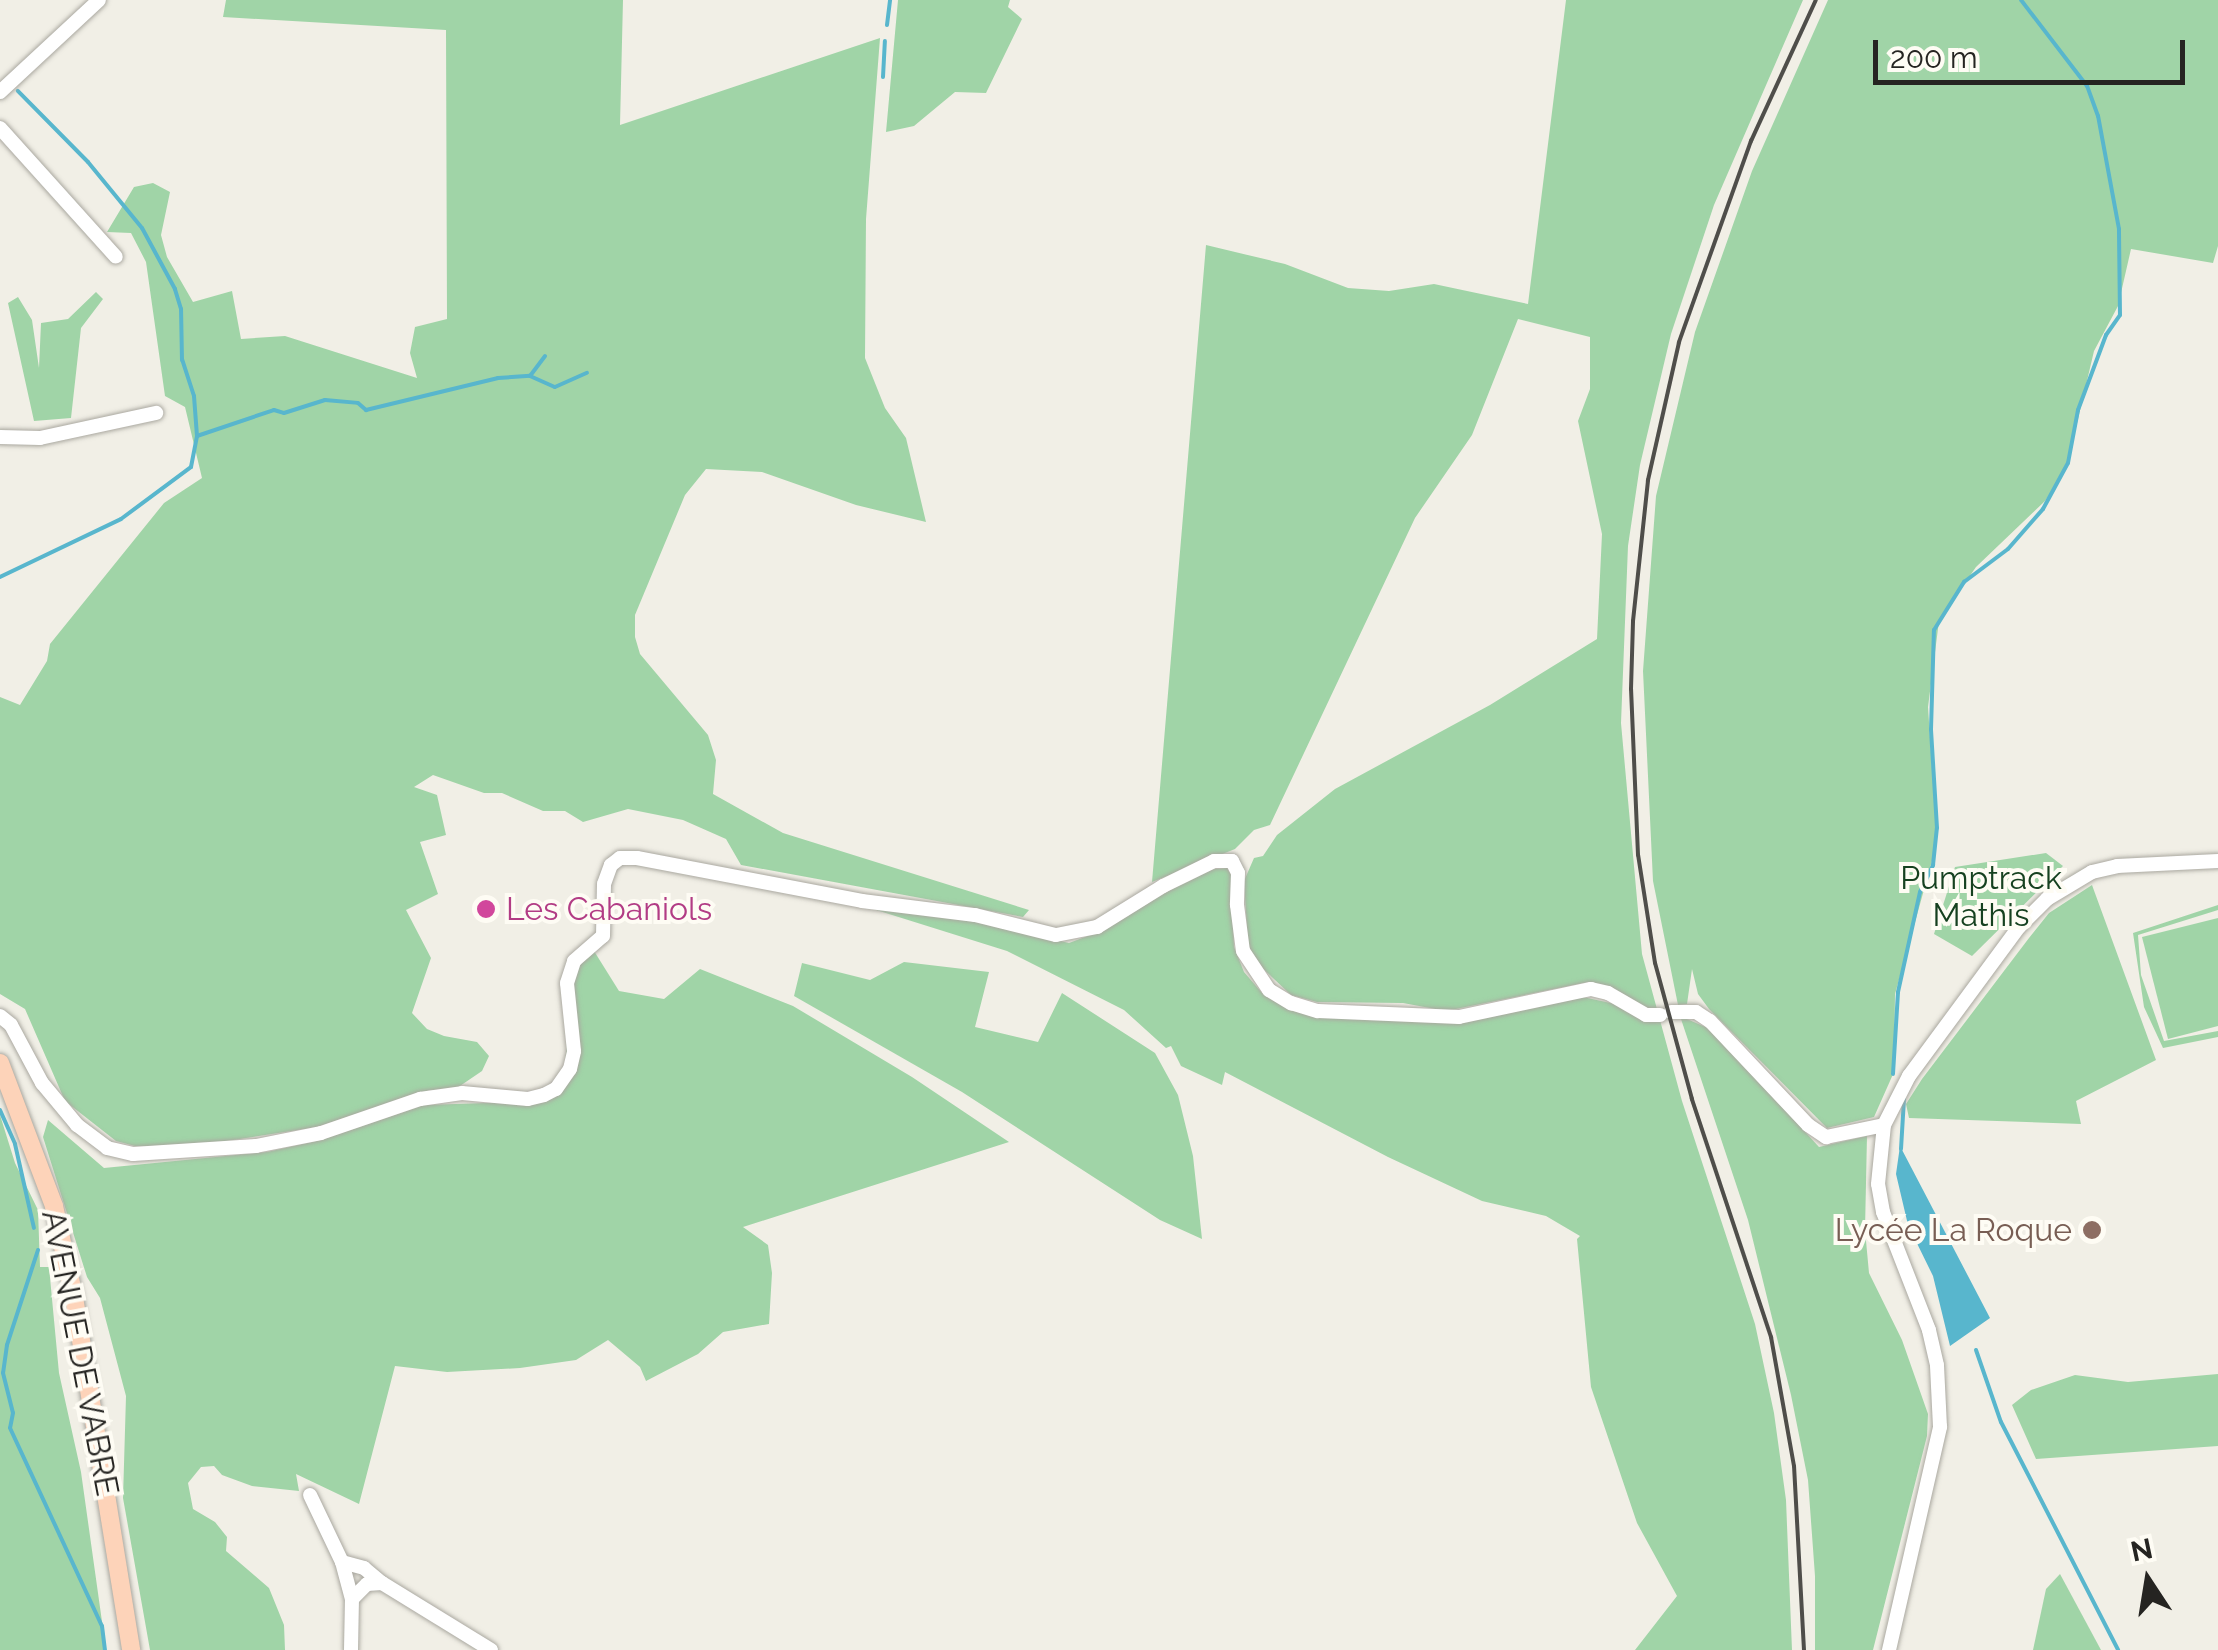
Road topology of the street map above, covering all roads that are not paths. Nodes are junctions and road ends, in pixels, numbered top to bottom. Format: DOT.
graph roads {
  1 [pos="99,0"];
  2 [pos="0,92"];
  3 [pos="0,128"];
  4 [pos="116,257"];
  5 [pos="156,413"];
  6 [pos="0,437"];
  7 [pos="2218,860"];
  8 [pos="0,1016"];
  9 [pos="0,1063"];
  10 [pos="1884,1125"];
  11 [pos="310,1495"];
  12 [pos="342,1562"];
  13 [pos="375,1584"];
  14 [pos="352,1599"];
  15 [pos="482,1647"];
  16 [pos="132,1650"];
  17 [pos="351,1650"];
  18 [pos="1889,1650"];
  1 -- 2 [label="street"];
  3 -- 4 [label="street"];
  5 -- 6 [label="street"];
  7 -- 10 [label="street"];
  8 -- 10 [label="street"];
  9 -- 16 [label="main road, AVENUE DE VABRE"];
  10 -- 18 [label="street"];
  11 -- 12 [label="street"];
  12 -- 13 [label="street"];
  12 -- 14 [label="street"];
  13 -- 14 [label="street"];
  13 -- 15 [label="street"];
  14 -- 17 [label="street"];
}
